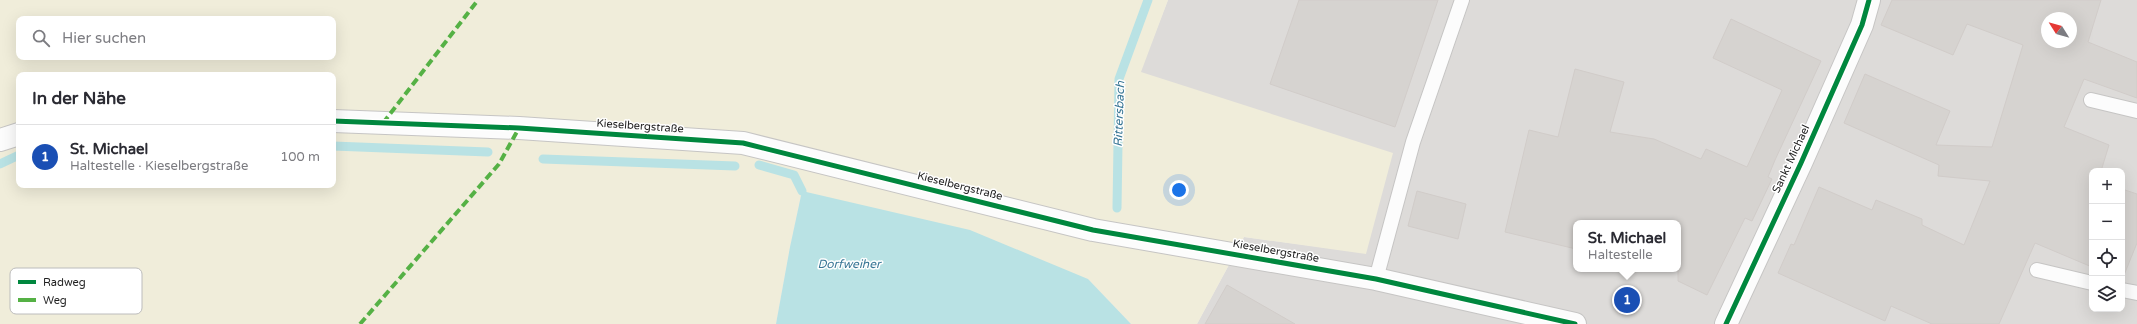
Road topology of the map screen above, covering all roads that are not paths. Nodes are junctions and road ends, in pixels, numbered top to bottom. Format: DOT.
graph roads {
  1 [pos="1462,0"];
  2 [pos="1868,0"];
  3 [pos="2091,100"];
  4 [pos="2137,111"];
  5 [pos="336,121"];
  6 [pos="16,135"];
  7 [pos="0,140"];
  8 [pos="2037,270"];
  9 [pos="1376,279"];
  10 [pos="2089,282"];
  11 [pos="2125,291"];
  12 [pos="2137,293"];
  13 [pos="1575,324"];
  14 [pos="1726,324"];
  1 -- 9 [label="lane"];
  2 -- 14 [label="street, Sankt Michael"];
  3 -- 4 [label="lane"];
  5 -- 9 [label="street, Kieselbergstraße"];
  6 -- 7 [label="street"];
  8 -- 10 [label="lane"];
  9 -- 13 [label="street, Kieselbergstraße"];
  11 -- 12 [label="lane"];
}
